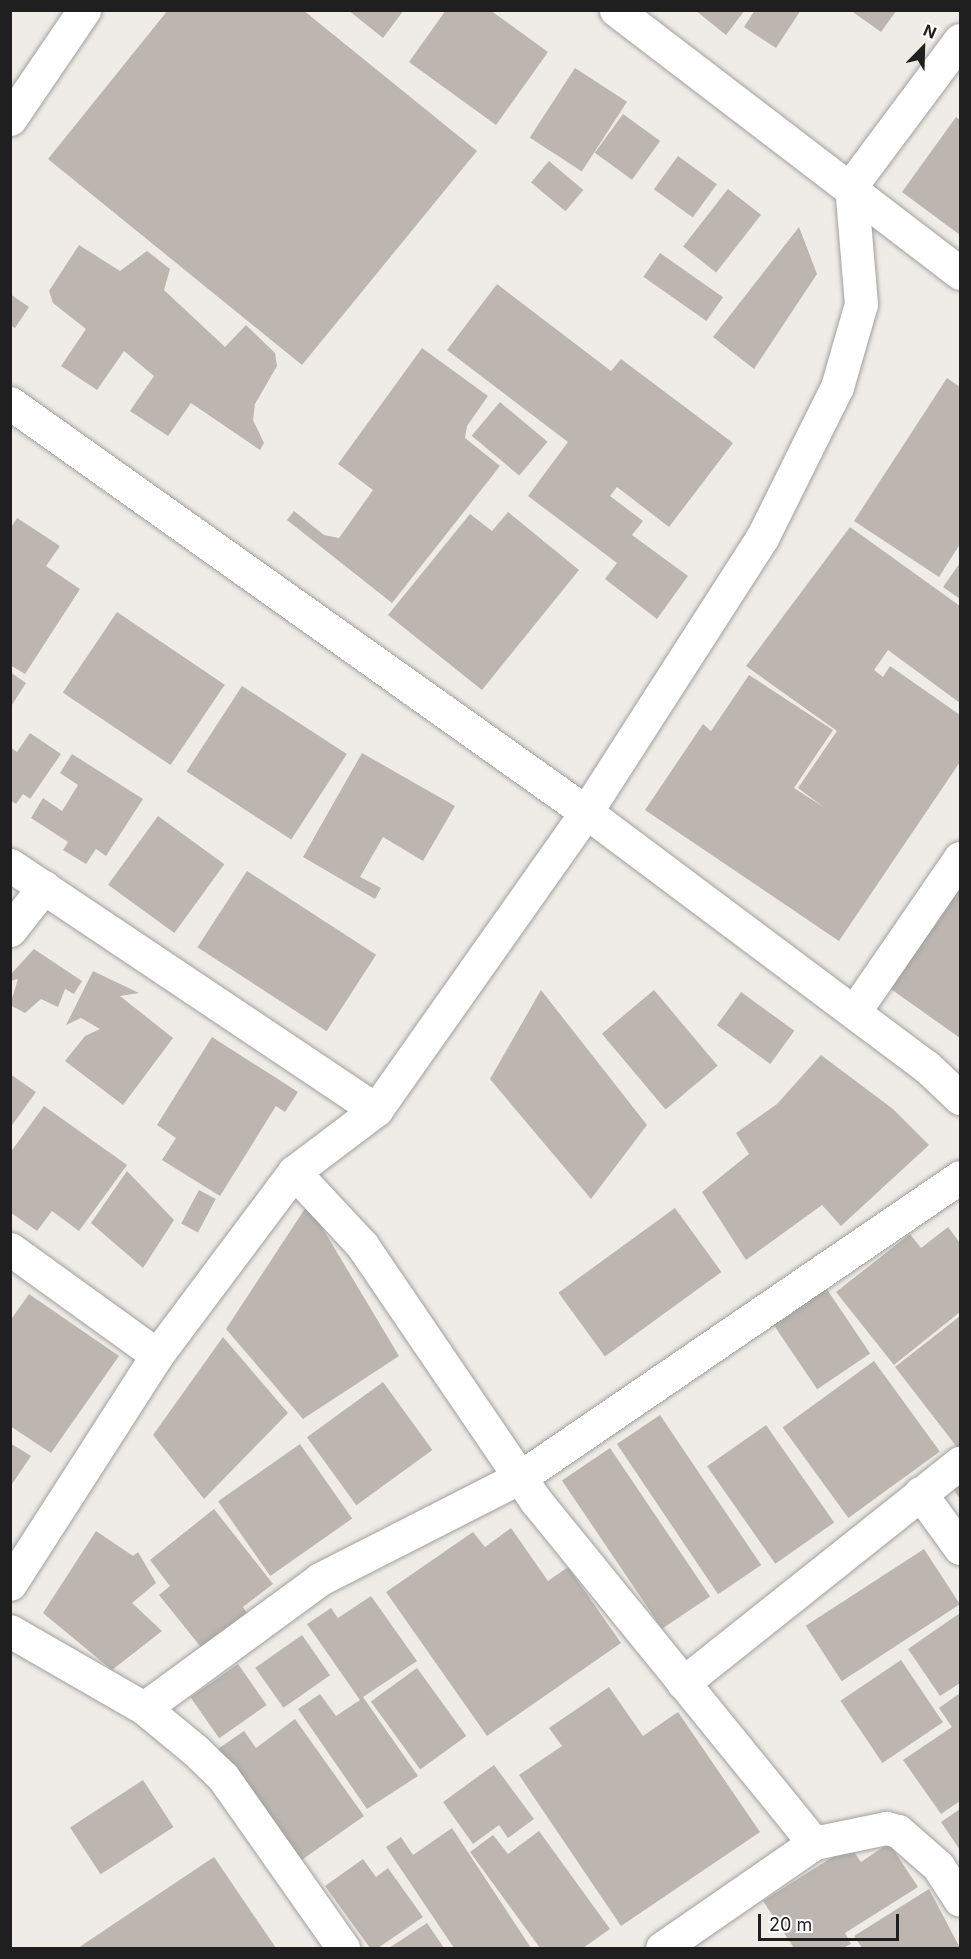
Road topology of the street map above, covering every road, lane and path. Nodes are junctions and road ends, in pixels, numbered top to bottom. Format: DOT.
graph roads {
  1 [pos="84,10"];
  2 [pos="616,10"];
  3 [pos="960,40"];
  4 [pos="10,119"];
  5 [pos="851,186"];
  6 [pos="960,273"];
  7 [pos="10,403"];
  8 [pos="586,812"];
  9 [pos="960,858"];
  10 [pos="10,865"];
  11 [pos="44,887"];
  12 [pos="10,930"];
  13 [pos="854,1012"];
  14 [pos="960,1098"];
  15 [pos="376,1110"];
  16 [pos="294,1172"];
  17 [pos="960,1177"];
  18 [pos="10,1249"];
  19 [pos="157,1355"];
  20 [pos="960,1463"];
  21 [pos="522,1476"];
  22 [pos="920,1493"];
  23 [pos="960,1548"];
  24 [pos="10,1584"];
  25 [pos="10,1631"];
  26 [pos="683,1683"];
  27 [pos="144,1708"];
  28 [pos="814,1843"];
  29 [pos="960,1900"];
  30 [pos="343,1948"];
  31 [pos="662,1948"];
  1 -- 4 [label="street"];
  2 -- 5 [label="street"];
  3 -- 5 [label="street"];
  5 -- 6 [label="street"];
  5 -- 8 [label="street"];
  7 -- 8 [label="street"];
  8 -- 13 [label="street"];
  8 -- 15 [label="street"];
  9 -- 13 [label="street"];
  10 -- 11 [label="street"];
  11 -- 12 [label="street"];
  11 -- 15 [label="street"];
  13 -- 14 [label="street"];
  15 -- 16 [label="street"];
  16 -- 19 [label="street"];
  16 -- 21 [label="street"];
  17 -- 21 [label="street"];
  18 -- 19 [label="street"];
  19 -- 24 [label="street"];
  20 -- 22 [label="street"];
  21 -- 26 [label="street"];
  21 -- 27 [label="street"];
  22 -- 23 [label="street"];
  22 -- 26 [label="street"];
  25 -- 27 [label="street"];
  26 -- 28 [label="street"];
  27 -- 30 [label="street"];
  28 -- 29 [label="street"];
  28 -- 31 [label="street"];
}
